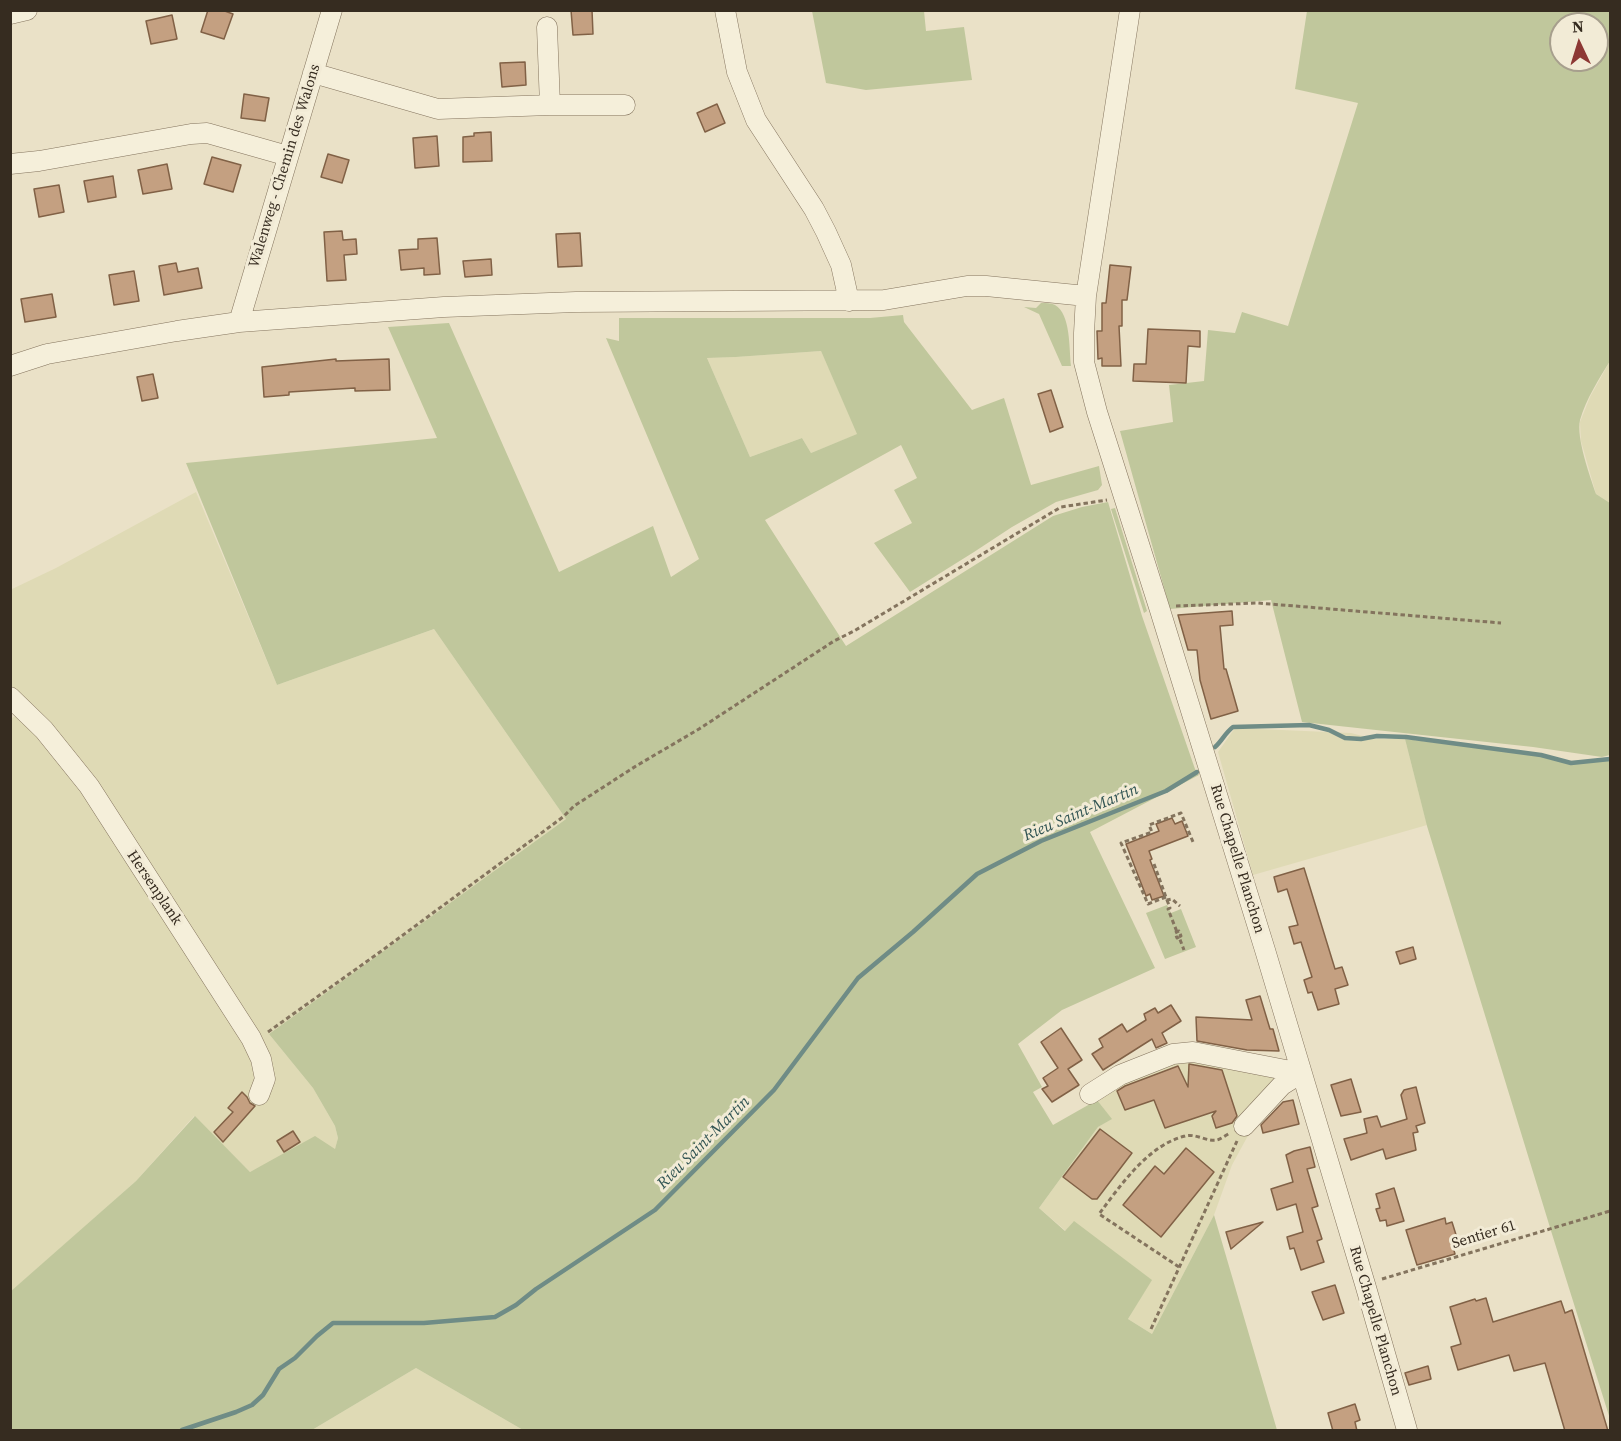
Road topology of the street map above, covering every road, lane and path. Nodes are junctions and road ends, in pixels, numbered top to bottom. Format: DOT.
graph roads {
  1 [pos="27,10"];
  2 [pos="725,10"];
  3 [pos="1130,10"];
  4 [pos="330,11"];
  5 [pos="10,14"];
  6 [pos="547,27"];
  7 [pos="313,73"];
  8 [pos="549,105"];
  9 [pos="625,105"];
  10 [pos="288,156"];
  11 [pos="10,164"];
  12 [pos="1086,296"];
  13 [pos="849,301"];
  14 [pos="239,322"];
  15 [pos="10,366"];
  16 [pos="1123,497"];
  17 [pos="1160,606"];
  18 [pos="1501,623"];
  19 [pos="10,697"];
  20 [pos="1192,842"];
  21 [pos="1154,864"];
  22 [pos="1166,898"];
  23 [pos="1180,906"];
  24 [pos="1184,950"];
  25 [pos="251,1038"];
  26 [pos="1301,1073"];
  27 [pos="1090,1094"];
  28 [pos="260,1095"];
  29 [pos="1244,1126"];
  30 [pos="1611,1211"];
  31 [pos="1179,1267"];
  32 [pos="1365,1284"];
  33 [pos="1151,1329"];
  34 [pos="1407,1431"];
  1 -- 5 [label="street"];
  2 -- 13 [label="street"];
  3 -- 12 [label="street, Rue Chapelle Planchon"];
  4 -- 7 [label="street, Walenweg - Chemin des Walons"];
  6 -- 8 [label="street"];
  7 -- 8 [label="street"];
  7 -- 10 [label="street, Walenweg - Chemin des Walons"];
  8 -- 9 [label="street"];
  10 -- 11 [label="street"];
  10 -- 14 [label="street, Walenweg - Chemin des Walons"];
  12 -- 13 [label="street"];
  12 -- 16 [label="street, Rue Chapelle Planchon"];
  13 -- 14 [label="street"];
  14 -- 15 [label="street"];
  16 -- 17 [label="street, Rue Chapelle Planchon"];
  16 -- 25 [label="path"];
  17 -- 18 [label="path"];
  17 -- 26 [label="street, Rue Chapelle Planchon"];
  19 -- 25 [label="street, Hersenplank"];
  20 -- 22 [label="path"];
  21 -- 22 [label="path"];
  22 -- 23 [label="path"];
  22 -- 24 [label="path"];
  25 -- 28 [label="street, Hersenplank"];
  26 -- 27 [label="street"];
  26 -- 29 [label="street"];
  26 -- 32 [label="street, Rue Chapelle Planchon"];
  29 -- 31 [label="path"];
  29 -- 31 [label="path"];
  30 -- 32 [label="path, Sentier 61"];
  31 -- 33 [label="path"];
  32 -- 34 [label="street, Rue Chapelle Planchon"];
}
